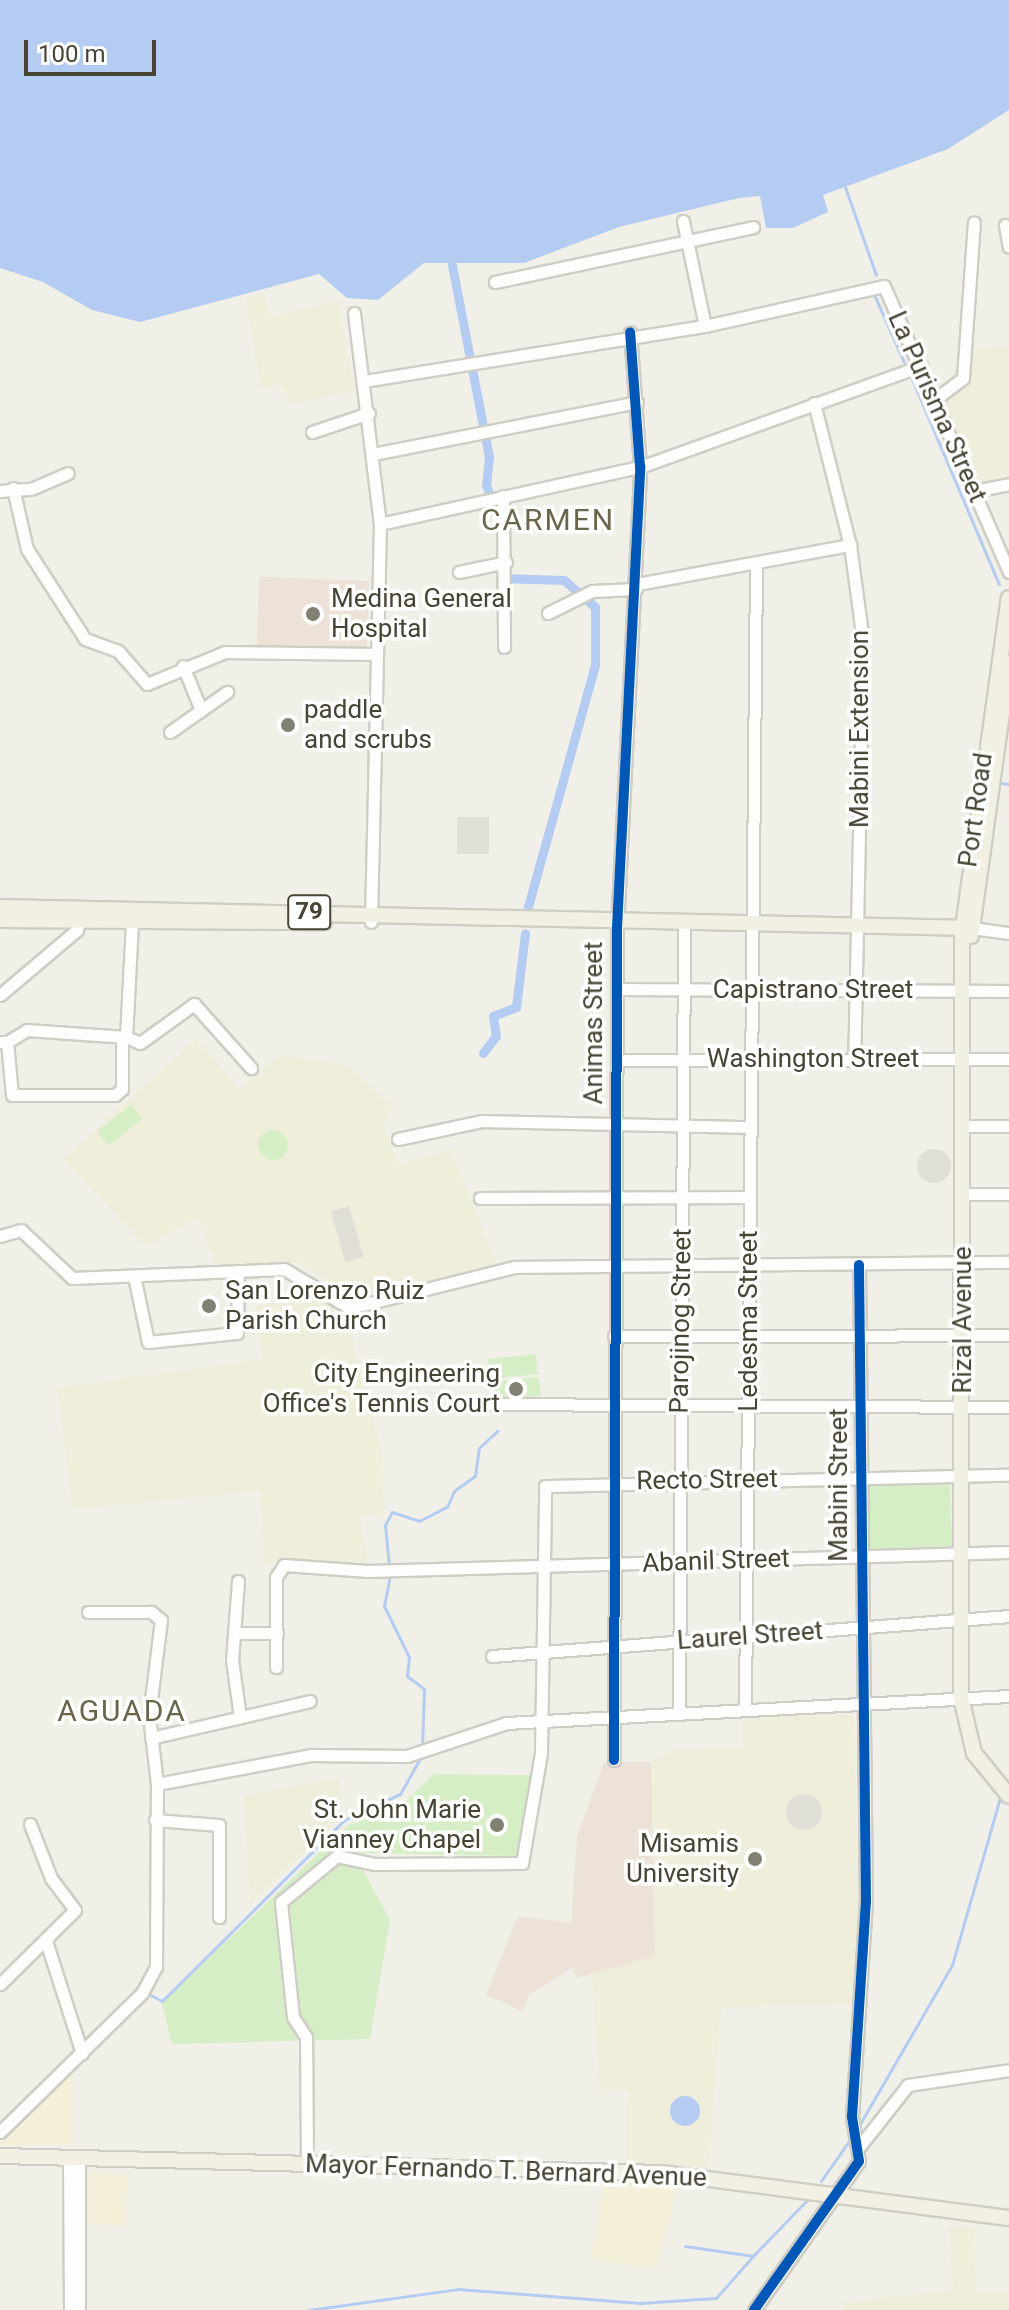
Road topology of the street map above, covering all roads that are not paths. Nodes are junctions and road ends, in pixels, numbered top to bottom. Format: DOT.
graph roads {
  1 [pos="683,221"];
  2 [pos="974,222"];
  3 [pos="1005,225"];
  4 [pos="753,227"];
  5 [pos="688,244"];
  6 [pos="1009,247"];
  7 [pos="495,282"];
  8 [pos="354,313"];
  9 [pos="705,326"];
  10 [pos="630,332"];
  11 [pos="921,366"];
  12 [pos="364,381"];
  13 [pos="934,400"];
  14 [pos="637,402"];
  15 [pos="814,403"];
  16 [pos="369,413"];
  17 [pos="312,432"];
  18 [pos="373,454"];
  19 [pos="640,467"];
  20 [pos="68,473"];
  21 [pos="1009,484"];
  22 [pos="13,488"];
  23 [pos="0,491"];
  24 [pos="974,491"];
  25 [pos="500,497"];
  26 [pos="380,524"];
  27 [pos="850,545"];
  28 [pos="756,565"];
  29 [pos="506,566"];
  30 [pos="459,572"];
  31 [pos="1009,572"];
  32 [pos="637,587"];
  33 [pos="1009,598"];
  34 [pos="548,613"];
  35 [pos="504,647"];
  36 [pos="376,654"];
  37 [pos="1009,663"];
  38 [pos="183,666"];
  39 [pos="1003,685"];
  40 [pos="227,692"];
  41 [pos="201,710"];
  42 [pos="170,732"];
  43 [pos="0,907"];
  44 [pos="80,915"];
  45 [pos="233,916"];
  46 [pos="371,917"];
  47 [pos="0,920"];
  48 [pos="132,922"];
  49 [pos="617,923"];
  50 [pos="755,926"];
  51 [pos="684,929"];
  52 [pos="858,929"];
  53 [pos="968,933"];
  54 [pos="1009,933"];
  55 [pos="618,989"];
  56 [pos="684,990"];
  57 [pos="754,990"];
  58 [pos="856,990"];
  59 [pos="965,991"];
  60 [pos="1009,991"];
  61 [pos="0,995"];
  62 [pos="124,1037"];
  63 [pos="4,1042"];
  64 [pos="965,1058"];
  65 [pos="854,1059"];
  66 [pos="1009,1059"];
  67 [pos="618,1060"];
  68 [pos="684,1060"];
  69 [pos="752,1060"];
  70 [pos="251,1068"];
  71 [pos="683,1125"];
  72 [pos="616,1126"];
  73 [pos="965,1126"];
  74 [pos="1009,1126"];
  75 [pos="751,1127"];
  76 [pos="398,1139"];
  77 [pos="965,1194"];
  78 [pos="1009,1194"];
  79 [pos="683,1195"];
  80 [pos="615,1197"];
  81 [pos="750,1197"];
  82 [pos="480,1198"];
  83 [pos="0,1236"];
  84 [pos="963,1262"];
  85 [pos="1009,1262"];
  86 [pos="683,1265"];
  87 [pos="749,1265"];
  88 [pos="859,1265"];
  89 [pos="615,1266"];
  90 [pos="238,1271"];
  91 [pos="134,1276"];
  92 [pos="962,1334"];
  93 [pos="1009,1335"];
  94 [pos="614,1336"];
  95 [pos="861,1336"];
  96 [pos="682,1337"];
  97 [pos="749,1337"];
  98 [pos="484,1404"];
  99 [pos="680,1406"];
  100 [pos="613,1407"];
  101 [pos="861,1407"];
  102 [pos="963,1407"];
  103 [pos="1009,1407"];
  104 [pos="749,1408"];
  105 [pos="1009,1475"];
  106 [pos="748,1478"];
  107 [pos="962,1478"];
  108 [pos="679,1479"];
  109 [pos="860,1479"];
  110 [pos="613,1481"];
  111 [pos="1009,1552"];
  112 [pos="960,1553"];
  113 [pos="862,1557"];
  114 [pos="747,1560"];
  115 [pos="680,1563"];
  116 [pos="612,1564"];
  117 [pos="544,1567"];
  118 [pos="238,1581"];
  119 [pos="88,1612"];
  120 [pos="1009,1616"];
  121 [pos="959,1619"];
  122 [pos="862,1628"];
  123 [pos="234,1633"];
  124 [pos="277,1633"];
  125 [pos="746,1637"];
  126 [pos="679,1642"];
  127 [pos="612,1646"];
  128 [pos="543,1652"];
  129 [pos="492,1656"];
  130 [pos="276,1667"];
  131 [pos="1009,1696"];
  132 [pos="961,1698"];
  133 [pos="310,1701"];
  134 [pos="862,1704"];
  135 [pos="745,1710"];
  136 [pos="679,1713"];
  137 [pos="613,1716"];
  138 [pos="240,1717"];
  139 [pos="542,1720"];
  140 [pos="151,1738"];
  141 [pos="614,1760"];
  142 [pos="157,1784"];
  143 [pos="1009,1796"];
  144 [pos="155,1820"];
  145 [pos="30,1824"];
  146 [pos="219,1917"];
  147 [pos="46,1941"];
  148 [pos="0,1984"];
  149 [pos="82,2053"];
  150 [pos="1009,2070"];
  151 [pos="0,2132"];
  152 [pos="859,2147"];
  153 [pos="0,2156"];
  154 [pos="74,2161"];
  155 [pos="307,2166"];
  156 [pos="842,2194"];
  157 [pos="74,2195"];
  158 [pos="1009,2218"];
  159 [pos="70,2310"];
  160 [pos="79,2310"];
  161 [pos="754,2310"];
  1 -- 5 [label="street"];
  2 -- 13 [label="street"];
  3 -- 6 [label="street"];
  4 -- 5 [label="street"];
  5 -- 7 [label="street"];
  5 -- 9 [label="street"];
  8 -- 12 [label="street"];
  9 -- 10 [label="street"];
  9 -- 11 [label="street, La Purisma Street"];
  10 -- 12 [label="street"];
  10 -- 14 [label="street, Animas Street"];
  11 -- 13 [label="street, La Purisma Street"];
  11 -- 15 [label="street"];
  12 -- 16 [label="street"];
  13 -- 24 [label="street, La Purisma Street"];
  14 -- 18 [label="street"];
  14 -- 19 [label="street, Animas Street"];
  15 -- 19 [label="street"];
  15 -- 27 [label="street, Mabini Extension"];
  16 -- 17 [label="street"];
  16 -- 18 [label="street"];
  18 -- 26 [label="street"];
  19 -- 25 [label="street"];
  19 -- 32 [label="street, Animas Street"];
  20 -- 22 [label="street"];
  21 -- 24 [label="street"];
  22 -- 23 [label="street"];
  22 -- 38 [label="street"];
  24 -- 31 [label="street, La Purisma Street"];
  25 -- 26 [label="street"];
  25 -- 29 [label="street"];
  26 -- 36 [label="street"];
  27 -- 28 [label="street"];
  27 -- 52 [label="street, Mabini Extension"];
  28 -- 32 [label="street"];
  28 -- 50 [label="street, Ledesma Street"];
  29 -- 30 [label="street"];
  29 -- 35 [label="street"];
  32 -- 34 [label="street"];
  32 -- 49 [label="street, Animas Street"];
  33 -- 39 [label="main road, Port Road"];
  36 -- 38 [label="street"];
  36 -- 46 [label="street"];
  37 -- 39 [label="main road, Port Road"];
  38 -- 41 [label="street"];
  39 -- 53 [label="main road, Port Road"];
  40 -- 41 [label="street"];
  41 -- 42 [label="street"];
  43 -- 44 [label="main road, 79"];
  44 -- 45 [label="main road, 79"];
  44 -- 47 [label="main road, 79"];
  44 -- 48 [label="main road, 79"];
  44 -- 61 [label="street"];
  45 -- 46 [label="main road, 79"];
  45 -- 48 [label="main road, 79"];
  46 -- 49 [label="main road, 79"];
  48 -- 62 [label="street"];
  49 -- 50 [label="main road, 79"];
  49 -- 51 [label="main road, 79"];
  49 -- 55 [label="street, Animas Street"];
  50 -- 51 [label="main road, 79"];
  50 -- 52 [label="main road, 79"];
  50 -- 57 [label="street, Ledesma Street"];
  51 -- 56 [label="street, Parojinog Street"];
  52 -- 53 [label="main road, 79"];
  52 -- 58 [label="street, Mabini Extension"];
  53 -- 54 [label="street"];
  53 -- 59 [label="main road, Rizal Avenue"];
  55 -- 56 [label="street, Capistrano Street"];
  55 -- 67 [label="street, Animas Street"];
  56 -- 57 [label="street, Capistrano Street"];
  56 -- 68 [label="street, Parojinog Street"];
  57 -- 58 [label="street, Capistrano Street"];
  57 -- 69 [label="street, Ledesma Street"];
  58 -- 59 [label="street, Capistrano Street"];
  58 -- 65 [label="street, Mabini Extension"];
  59 -- 60 [label="street, Capistrano Street"];
  59 -- 64 [label="main road, Rizal Avenue"];
  62 -- 63 [label="street"];
  62 -- 63 [label="street"];
  62 -- 70 [label="street"];
  64 -- 65 [label="street, Washington Street"];
  64 -- 66 [label="street, Washington Street"];
  64 -- 73 [label="main road, Rizal Avenue"];
  65 -- 69 [label="street, Washington Street"];
  67 -- 68 [label="street, Washington Street"];
  67 -- 72 [label="street, Animas Street"];
  68 -- 69 [label="street, Washington Street"];
  68 -- 71 [label="street, Parojinog Street"];
  69 -- 75 [label="street, Ledesma Street"];
  71 -- 72 [label="street"];
  71 -- 75 [label="street"];
  71 -- 79 [label="street, Parojinog Street"];
  72 -- 76 [label="street"];
  72 -- 80 [label="street, Animas Street"];
  73 -- 74 [label="street"];
  73 -- 77 [label="main road, Rizal Avenue"];
  75 -- 81 [label="street, Ledesma Street"];
  77 -- 78 [label="street"];
  77 -- 84 [label="main road, Rizal Avenue"];
  79 -- 80 [label="street"];
  79 -- 81 [label="street"];
  79 -- 86 [label="street, Parojinog Street"];
  80 -- 82 [label="street"];
  80 -- 89 [label="street, Animas Street"];
  81 -- 87 [label="street, Ledesma Street"];
  83 -- 91 [label="street"];
  84 -- 85 [label="street"];
  84 -- 88 [label="street"];
  84 -- 92 [label="main road, Rizal Avenue"];
  86 -- 87 [label="street"];
  86 -- 89 [label="street"];
  86 -- 96 [label="street, Parojinog Street"];
  87 -- 88 [label="street"];
  87 -- 97 [label="street, Ledesma Street"];
  88 -- 95 [label="street, Mabini Street"];
  89 -- 90 [label="street"];
  89 -- 94 [label="street, Animas Street"];
  90 -- 91 [label="street"];
  90 -- 91 [label="street"];
  92 -- 93 [label="street"];
  92 -- 95 [label="street"];
  92 -- 102 [label="main road, Rizal Avenue"];
  94 -- 96 [label="street"];
  94 -- 100 [label="street, Animas Street"];
  95 -- 97 [label="street"];
  95 -- 101 [label="street, Mabini Street"];
  96 -- 97 [label="street"];
  96 -- 99 [label="street, Parojinog Street"];
  97 -- 104 [label="street, Ledesma Street"];
  98 -- 100 [label="street"];
  99 -- 100 [label="street"];
  99 -- 104 [label="street"];
  99 -- 108 [label="street, Parojinog Street"];
  100 -- 110 [label="street, Animas Street"];
  101 -- 102 [label="street"];
  101 -- 104 [label="street"];
  101 -- 109 [label="street, Mabini Street"];
  102 -- 103 [label="street"];
  102 -- 107 [label="main road, Rizal Avenue"];
  104 -- 106 [label="street, Ledesma Street"];
  105 -- 107 [label="street, Recto Street"];
  106 -- 108 [label="street, Recto Street"];
  106 -- 109 [label="street, Recto Street"];
  106 -- 114 [label="street, Ledesma Street"];
  107 -- 109 [label="street, Recto Street"];
  107 -- 112 [label="main road, Rizal Avenue"];
  108 -- 110 [label="street, Recto Street"];
  108 -- 115 [label="street, Parojinog Street"];
  109 -- 113 [label="street, Mabini Street"];
  110 -- 116 [label="street, Animas Street"];
  110 -- 117 [label="street, Recto Street"];
  111 -- 112 [label="street, Abanil Street"];
  112 -- 113 [label="street, Abanil Street"];
  112 -- 121 [label="main road, Rizal Avenue"];
  113 -- 114 [label="street, Abanil Street"];
  113 -- 122 [label="street, Mabini Street"];
  114 -- 115 [label="street, Abanil Street"];
  114 -- 125 [label="street, Ledesma Street"];
  115 -- 116 [label="street, Abanil Street"];
  115 -- 126 [label="street, Parojinog Street"];
  116 -- 117 [label="street, Abanil Street"];
  116 -- 127 [label="street, Animas Street"];
  117 -- 124 [label="street, Abanil Street"];
  117 -- 128 [label="street, Recto Street"];
  118 -- 123 [label="street"];
  119 -- 140 [label="street"];
  120 -- 121 [label="street, Laurel Street"];
  121 -- 122 [label="street, Laurel Street"];
  121 -- 132 [label="main road, Rizal Avenue"];
  122 -- 125 [label="street, Laurel Street"];
  122 -- 134 [label="street, Mabini Street"];
  123 -- 124 [label="street"];
  123 -- 138 [label="street"];
  124 -- 130 [label="street"];
  125 -- 126 [label="street, Laurel Street"];
  125 -- 135 [label="street, Ledesma Street"];
  126 -- 127 [label="street, Laurel Street"];
  126 -- 136 [label="street, Parojinog Street"];
  127 -- 128 [label="street, Laurel Street"];
  127 -- 137 [label="street, Animas Street"];
  128 -- 129 [label="street, Laurel Street"];
  128 -- 139 [label="street, Recto Street"];
  131 -- 132 [label="street"];
  132 -- 134 [label="street"];
  132 -- 143 [label="main road, Rizal Avenue"];
  133 -- 138 [label="street"];
  134 -- 135 [label="street"];
  134 -- 152 [label="street, Mabini Street"];
  135 -- 136 [label="street"];
  136 -- 137 [label="street"];
  137 -- 139 [label="street"];
  137 -- 141 [label="street, Animas Street"];
  138 -- 140 [label="street"];
  139 -- 142 [label="street"];
  139 -- 155 [label="street, Recto Street"];
  140 -- 142 [label="street"];
  142 -- 144 [label="street"];
  144 -- 146 [label="street"];
  144 -- 149 [label="street"];
  145 -- 147 [label="street"];
  147 -- 148 [label="street"];
  147 -- 149 [label="street"];
  149 -- 151 [label="street"];
  150 -- 152 [label="street"];
  152 -- 156 [label="street"];
  153 -- 154 [label="main road, Mayor Fernando T. Bernard Avenue"];
  154 -- 155 [label="main road, Mayor Fernando T. Bernard Avenue"];
  154 -- 157 [label="street"];
  155 -- 156 [label="main road, Mayor Fernando T. Bernard Avenue"];
  156 -- 158 [label="main road, Mayor Fernando T. Bernard Avenue"];
  156 -- 161 [label="street"];
  157 -- 159 [label="street"];
  157 -- 160 [label="street"];
}
